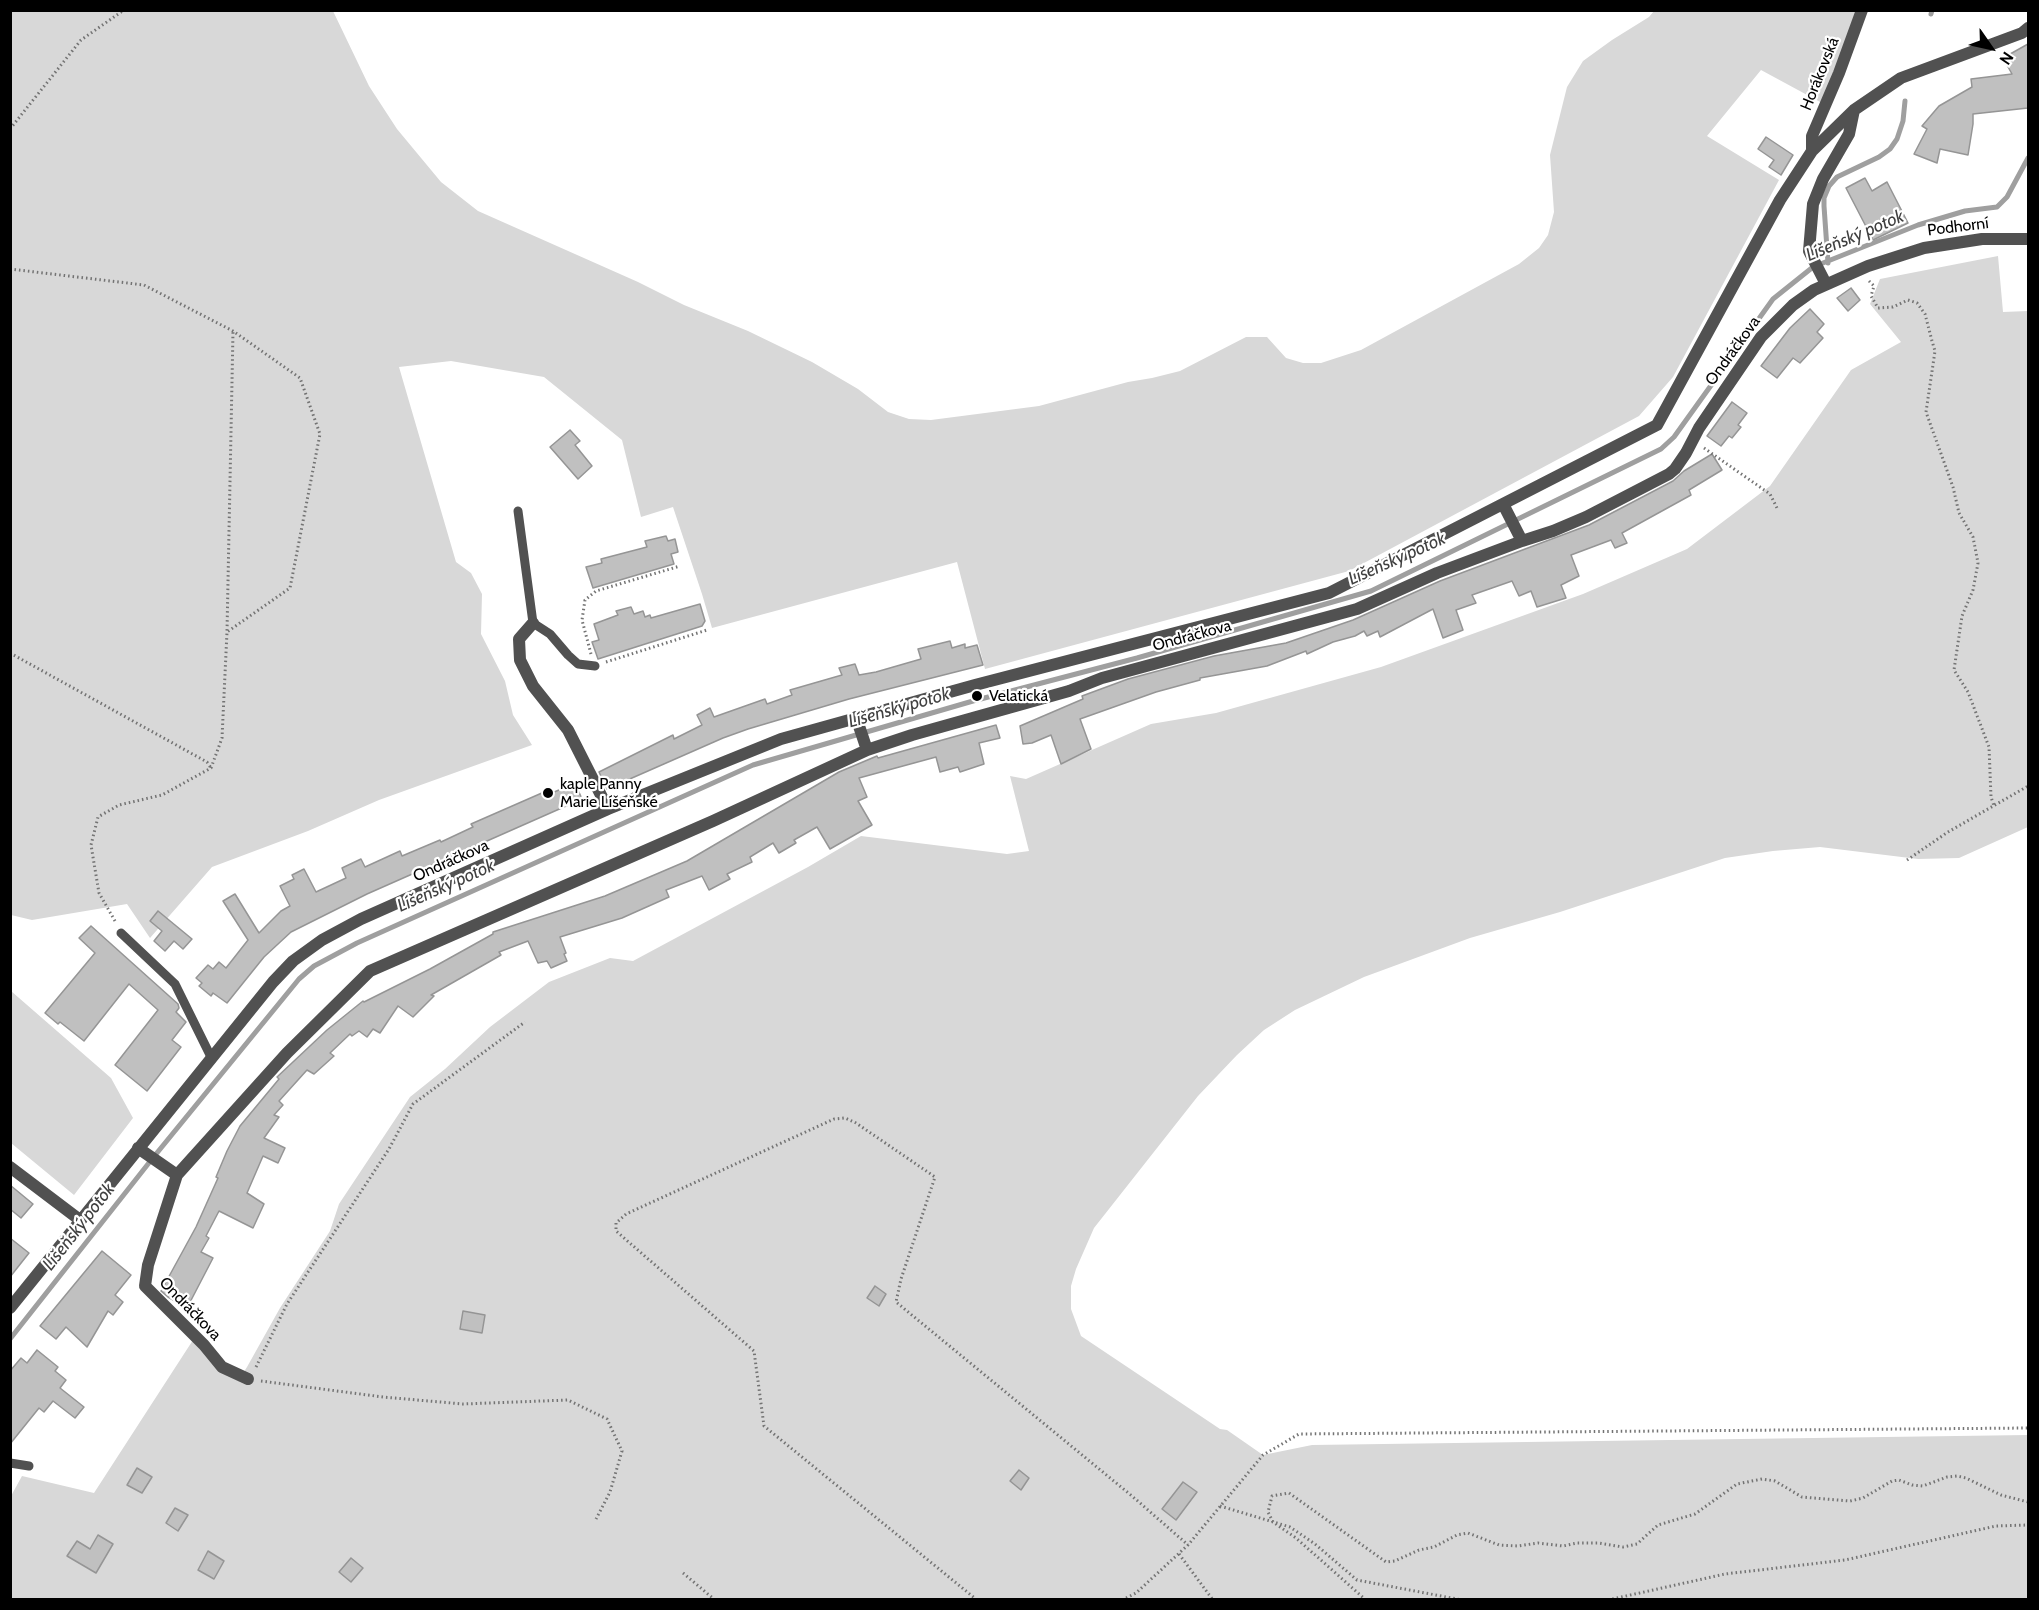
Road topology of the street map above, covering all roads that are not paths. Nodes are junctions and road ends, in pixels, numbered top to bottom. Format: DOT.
graph roads {
  1 [pos="1862,10"];
  2 [pos="2028,28"];
  3 [pos="1854,110"];
  4 [pos="1812,150"];
  5 [pos="2028,239"];
  6 [pos="1823,279"];
  7 [pos="1505,510"];
  8 [pos="518,511"];
  9 [pos="1522,541"];
  10 [pos="533,623"];
  11 [pos="595,666"];
  12 [pos="858,722"];
  13 [pos="865,746"];
  14 [pos="608,809"];
  15 [pos="121,933"];
  16 [pos="212,1059"];
  17 [pos="143,1152"];
  18 [pos="10,1167"];
  19 [pos="177,1175"];
  20 [pos="80,1220"];
  21 [pos="10,1308"];
  22 [pos="248,1379"];
  23 [pos="10,1463"];
  24 [pos="29,1466"];
  1 -- 4 [label="street, Horákovská"];
  2 -- 3 [label="street, Ondráčkova"];
  3 -- 4 [label="street, Ondráčkova"];
  3 -- 6 [label="street"];
  4 -- 7 [label="street, Ondráčkova"];
  5 -- 6 [label="street, Podhorní"];
  6 -- 9 [label="street, Ondráčkova"];
  7 -- 9 [label="street"];
  7 -- 12 [label="street, Ondráčkova"];
  8 -- 10 [label="lane"];
  9 -- 13 [label="street, Ondráčkova"];
  10 -- 11 [label="lane"];
  10 -- 14 [label="street"];
  12 -- 13 [label="street"];
  12 -- 14 [label="street, Ondráčkova"];
  13 -- 19 [label="street, Ondráčkova"];
  14 -- 16 [label="street, Ondráčkova"];
  15 -- 16 [label="lane"];
  16 -- 17 [label="street, Ondráčkova"];
  17 -- 19 [label="street"];
  17 -- 20 [label="street, Ondráčkova"];
  18 -- 20 [label="street"];
  19 -- 22 [label="street, Ondráčkova"];
  20 -- 21 [label="street, Ondráčkova"];
  23 -- 24 [label="lane"];
}
